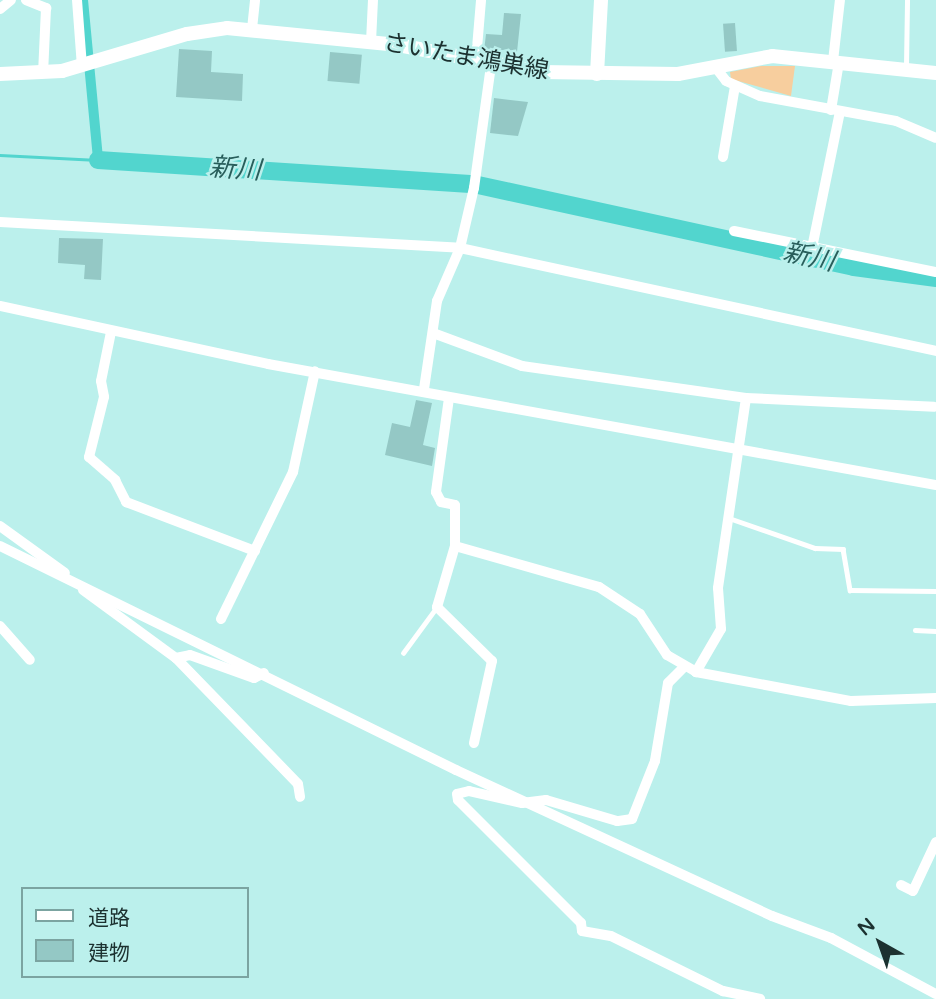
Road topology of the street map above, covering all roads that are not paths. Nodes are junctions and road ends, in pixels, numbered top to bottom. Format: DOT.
graph roads {
  1 [pos="11,0"];
  2 [pos="26,0"];
  3 [pos="77,0"];
  4 [pos="255,0"];
  5 [pos="373,0"];
  6 [pos="481,0"];
  7 [pos="601,0"];
  8 [pos="839,0"];
  9 [pos="907,0"];
  10 [pos="0,9"];
  11 [pos="252,29"];
  12 [pos="371,41"];
  13 [pos="476,60"];
  14 [pos="836,62"];
  15 [pos="491,65"];
  16 [pos="82,66"];
  17 [pos="716,68"];
  18 [pos="906,70"];
  19 [pos="43,73"];
  20 [pos="936,73"];
  21 [pos="0,74"];
  22 [pos="597,74"];
  23 [pos="735,86"];
  24 [pos="835,111"];
  25 [pos="936,138"];
  26 [pos="723,157"];
  27 [pos="0,222"];
  28 [pos="734,231"];
  29 [pos="460,248"];
  30 [pos="812,248"];
  31 [pos="936,272"];
  32 [pos="0,306"];
  33 [pos="111,332"];
  34 [pos="433,333"];
  35 [pos="936,351"];
  36 [pos="315,371"];
  37 [pos="424,389"];
  38 [pos="449,398"];
  39 [pos="746,398"];
  40 [pos="936,405"];
  41 [pos="738,452"];
  42 [pos="936,485"];
  43 [pos="728,517"];
  44 [pos="0,526"];
  45 [pos="0,546"];
  46 [pos="455,547"];
  47 [pos="255,551"];
  48 [pos="69,579"];
  49 [pos="936,591"];
  50 [pos="437,607"];
  51 [pos="221,619"];
  52 [pos="0,626"];
  53 [pos="915,630"];
  54 [pos="936,631"];
  55 [pos="404,653"];
  56 [pos="176,658"];
  57 [pos="30,660"];
  58 [pos="682,668"];
  59 [pos="696,672"];
  60 [pos="264,673"];
  61 [pos="936,698"];
  62 [pos="474,743"];
  63 [pos="300,797"];
  64 [pos="534,802"];
  65 [pos="936,842"];
  66 [pos="901,885"];
  67 [pos="936,994"];
  68 [pos="760,999"];
  1 -- 10 [label="street"];
  2 -- 19 [label="street"];
  3 -- 16 [label="street"];
  4 -- 11 [label="street"];
  5 -- 12 [label="street"];
  6 -- 13 [label="street"];
  7 -- 22 [label="main road"];
  8 -- 14 [label="street"];
  9 -- 18 [label="lane"];
  11 -- 12 [label="main road, さいたま鴻巣線"];
  11 -- 16 [label="main road, さいたま鴻巣線"];
  12 -- 13 [label="main road, さいたま鴻巣線"];
  13 -- 15 [label="main road, さいたま鴻巣線"];
  14 -- 17 [label="main road, さいたま鴻巣線"];
  14 -- 18 [label="main road, さいたま鴻巣線"];
  14 -- 24 [label="street"];
  15 -- 22 [label="main road, さいたま鴻巣線"];
  15 -- 29 [label="street"];
  16 -- 19 [label="main road, さいたま鴻巣線"];
  17 -- 22 [label="main road, さいたま鴻巣線"];
  17 -- 23 [label="street"];
  18 -- 20 [label="main road, さいたま鴻巣線"];
  19 -- 21 [label="main road, さいたま鴻巣線"];
  23 -- 24 [label="street"];
  23 -- 26 [label="street"];
  24 -- 25 [label="street"];
  24 -- 30 [label="street"];
  27 -- 29 [label="street"];
  28 -- 30 [label="street"];
  29 -- 34 [label="street"];
  29 -- 35 [label="street"];
  30 -- 31 [label="street"];
  32 -- 33 [label="street"];
  33 -- 36 [label="street"];
  33 -- 47 [label="street"];
  34 -- 37 [label="street"];
  34 -- 39 [label="street"];
  36 -- 37 [label="street"];
  36 -- 47 [label="street"];
  37 -- 38 [label="street"];
  38 -- 41 [label="street"];
  38 -- 46 [label="street"];
  39 -- 40 [label="street"];
  39 -- 41 [label="street"];
  41 -- 42 [label="street"];
  41 -- 43 [label="street"];
  43 -- 49 [label="lane"];
  43 -- 59 [label="street"];
  44 -- 48 [label="street"];
  45 -- 48 [label="street"];
  46 -- 50 [label="street"];
  46 -- 58 [label="street"];
  47 -- 51 [label="street"];
  48 -- 56 [label="street"];
  48 -- 60 [label="street"];
  50 -- 55 [label="lane"];
  50 -- 62 [label="street"];
  52 -- 57 [label="street"];
  53 -- 54 [label="lane"];
  56 -- 60 [label="street"];
  56 -- 63 [label="street"];
  58 -- 59 [label="street"];
  58 -- 64 [label="street"];
  59 -- 61 [label="street"];
  60 -- 64 [label="street"];
  64 -- 67 [label="street"];
  64 -- 68 [label="street"];
  65 -- 66 [label="street"];
}
